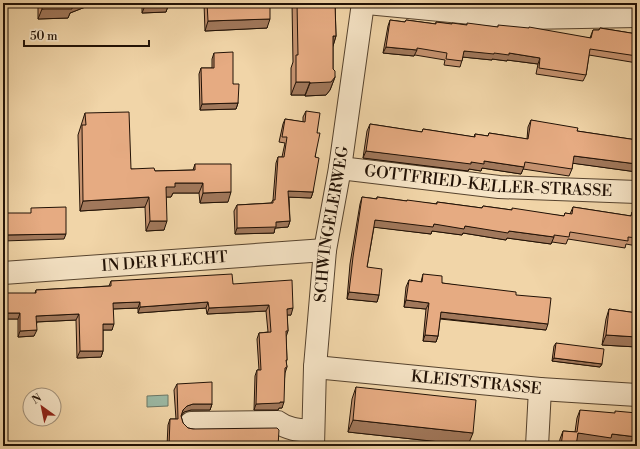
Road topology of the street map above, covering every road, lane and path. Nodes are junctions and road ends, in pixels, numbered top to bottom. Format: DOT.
graph roads {
  1 [pos="363,3"];
  2 [pos="367,3"];
  3 [pos="637,16"];
  4 [pos="340,168"];
  5 [pos="637,192"];
  6 [pos="325,250"];
  7 [pos="3,273"];
  8 [pos="316,367"];
  9 [pos="540,389"];
  10 [pos="637,395"];
  11 [pos="191,423"];
  12 [pos="313,438"];
  13 [pos="537,446"];
  1 -- 4 [label="street, SCHWINGELERWEG"];
  2 -- 3 [label="street"];
  4 -- 5 [label="street, GOTTFRIED-KELLER-STRASSE"];
  4 -- 6 [label="street, SCHWINGELERWEG"];
  6 -- 7 [label="street, IN DER FLECHT"];
  6 -- 8 [label="street, SCHWINGELERWEG"];
  8 -- 9 [label="street, KLEISTSTRASSE"];
  8 -- 12 [label="street, SCHWINGELERWEG"];
  9 -- 10 [label="street, KLEISTSTRASSE"];
  9 -- 13 [label="street"];
  11 -- 12 [label="street"];
}
